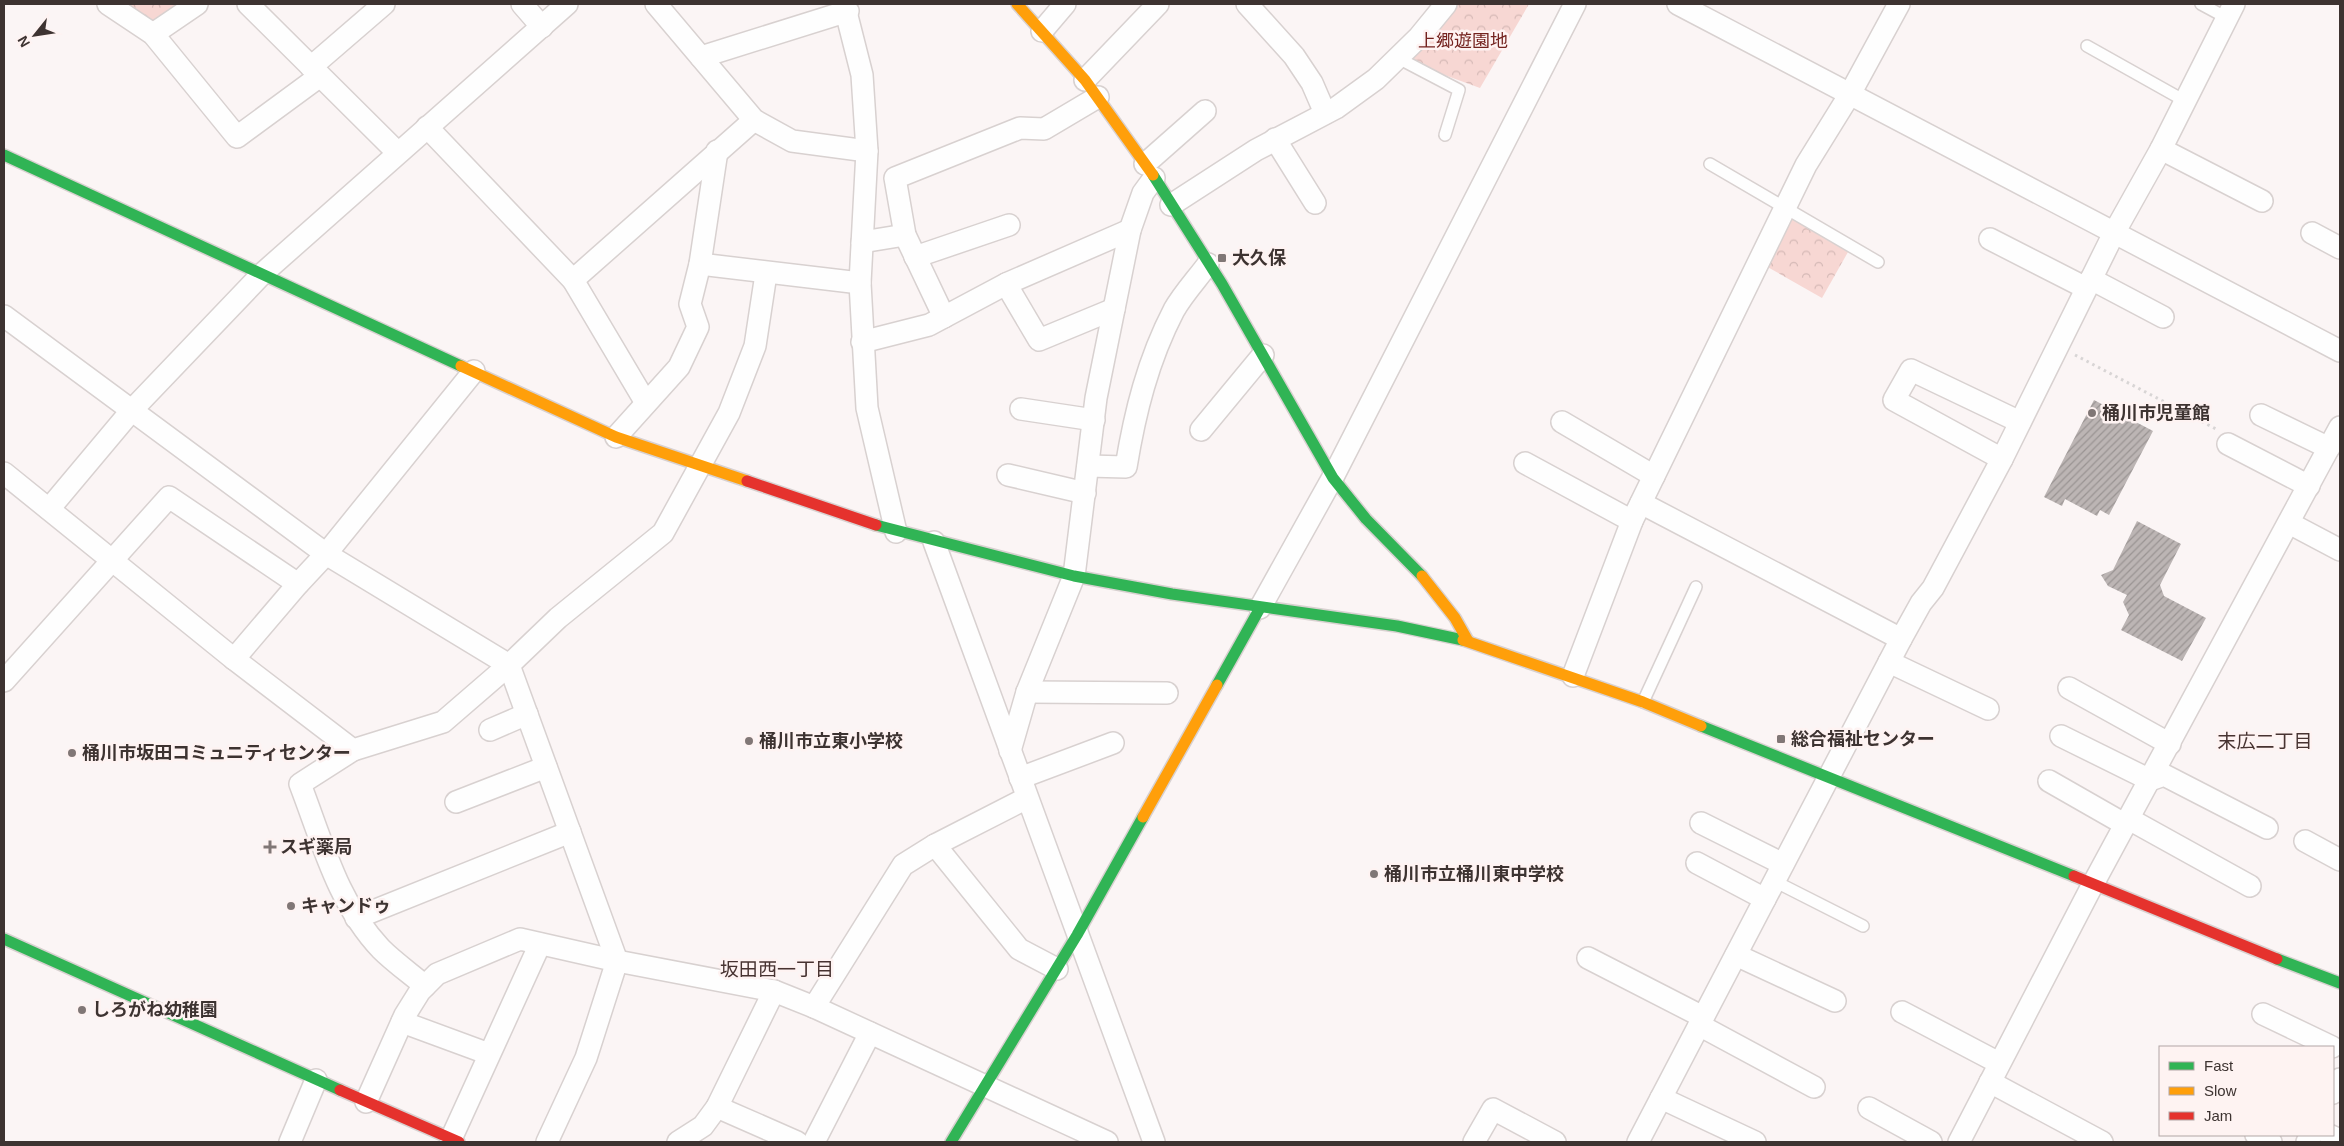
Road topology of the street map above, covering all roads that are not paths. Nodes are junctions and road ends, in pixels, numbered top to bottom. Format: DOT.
graph roads {
  1 [pos="108,4"];
  2 [pos="197,4"];
  3 [pos="248,4"];
  4 [pos="384,4"];
  5 [pos="522,4"];
  6 [pos="567,4"];
  7 [pos="656,4"];
  8 [pos="1017,4"];
  9 [pos="1064,4"];
  10 [pos="1158,4"];
  11 [pos="1247,4"];
  12 [pos="1446,4"];
  13 [pos="1574,4"];
  14 [pos="1678,4"];
  15 [pos="1899,4"];
  16 [pos="2200,4"];
  17 [pos="846,8"];
  18 [pos="2230,11"];
  19 [pos="542,27"];
  20 [pos="1042,31"];
  21 [pos="153,34"];
  22 [pos="2087,46"];
  23 [pos="702,56"];
  24 [pos="1398,58"];
  25 [pos="315,71"];
  26 [pos="1085,80"];
  27 [pos="1850,94"];
  28 [pos="1098,97"];
  29 [pos="2185,101"];
  30 [pos="1205,111"];
  31 [pos="1325,113"];
  32 [pos="754,120"];
  33 [pos="427,127"];
  34 [pos="1445,135"];
  35 [pos="1275,139"];
  36 [pos="2161,149"];
  37 [pos="717,151"];
  38 [pos="867,151"];
  39 [pos="397,152"];
  40 [pos="4,155"];
  41 [pos="1710,164"];
  42 [pos="1150,171"];
  43 [pos="2262,201"];
  44 [pos="1314,203"];
  45 [pos="1172,205"];
  46 [pos="1785,207"];
  47 [pos="1009,225"];
  48 [pos="1130,230"];
  49 [pos="2114,232"];
  50 [pos="2312,233"];
  51 [pos="905,235"];
  52 [pos="1990,239"];
  53 [pos="862,242"];
  54 [pos="2340,248"];
  55 [pos="915,257"];
  56 [pos="1878,262"];
  57 [pos="700,264"];
  58 [pos="1208,264"];
  59 [pos="262,274"];
  60 [pos="766,274"];
  61 [pos="573,280"];
  62 [pos="860,283"];
  63 [pos="1006,284"];
  64 [pos="2088,284"];
  65 [pos="1114,309"];
  66 [pos="4,316"];
  67 [pos="944,317"];
  68 [pos="2163,317"];
  69 [pos="862,342"];
  70 [pos="2340,351"];
  71 [pos="1263,355"];
  72 [pos="474,372"];
  73 [pos="646,403"];
  74 [pos="1021,409"];
  75 [pos="132,410"];
  76 [pos="2261,415"];
  77 [pos="1094,420"];
  78 [pos="1562,422"];
  79 [pos="2020,422"];
  80 [pos="2340,427"];
  81 [pos="1201,430"];
  82 [pos="616,437"];
  83 [pos="2224,438"];
  84 [pos="2329,448"];
  85 [pos="2002,459"];
  86 [pos="1525,463"];
  87 [pos="699,466"];
  88 [pos="1088,466"];
  89 [pos="4,473"];
  90 [pos="1008,475"];
  91 [pos="1654,476"];
  92 [pos="1333,477"];
  93 [pos="2309,486"];
  94 [pos="1085,494"];
  95 [pos="48,510"];
  96 [pos="1637,512"];
  97 [pos="2289,523"];
  98 [pos="896,532"];
  99 [pos="934,542"];
  100 [pos="2340,550"];
  101 [pos="326,554"];
  102 [pos="113,560"];
  103 [pos="1074,576"];
  104 [pos="298,584"];
  105 [pos="1696,587"];
  106 [pos="1260,608"];
  107 [pos="1901,639"];
  108 [pos="1468,641"];
  109 [pos="234,659"];
  110 [pos="1889,662"];
  111 [pos="509,665"];
  112 [pos="1573,676"];
  113 [pos="4,681"];
  114 [pos="2069,688"];
  115 [pos="1027,692"];
  116 [pos="1168,693"];
  117 [pos="1643,702"];
  118 [pos="1988,709"];
  119 [pos="527,714"];
  120 [pos="490,730"];
  121 [pos="2061,736"];
  122 [pos="1114,743"];
  123 [pos="2170,744"];
  124 [pos="353,750"];
  125 [pos="1010,751"];
  126 [pos="546,767"];
  127 [pos="1829,777"];
  128 [pos="2150,780"];
  129 [pos="2049,781"];
  130 [pos="1023,788"];
  131 [pos="456,802"];
  132 [pos="2127,822"];
  133 [pos="1701,823"];
  134 [pos="2267,828"];
  135 [pos="570,832"];
  136 [pos="2305,841"];
  137 [pos="935,845"];
  138 [pos="2340,860"];
  139 [pos="1697,862"];
  140 [pos="1774,881"];
  141 [pos="2093,884"];
  142 [pos="2250,886"];
  143 [pos="356,918"];
  144 [pos="1863,926"];
  145 [pos="1077,935"];
  146 [pos="4,939"];
  147 [pos="540,944"];
  148 [pos="1736,956"];
  149 [pos="1588,958"];
  150 [pos="617,961"];
  151 [pos="1056,969"];
  152 [pos="2340,983"];
  153 [pos="425,986"];
  154 [pos="774,991"];
  155 [pos="1835,1001"];
  156 [pos="814,1007"];
  157 [pos="1902,1012"];
  158 [pos="2263,1014"];
  159 [pos="1701,1021"];
  160 [pos="402,1022"];
  161 [pos="870,1033"];
  162 [pos="2328,1046"];
  163 [pos="489,1054"];
  164 [pos="1995,1073"];
  165 [pos="2340,1079"];
  166 [pos="316,1080"];
  167 [pos="986,1087"];
  168 [pos="1814,1087"];
  169 [pos="2334,1091"];
  170 [pos="1661,1098"];
  171 [pos="366,1102"];
  172 [pos="717,1107"];
  173 [pos="1869,1108"];
  174 [pos="2258,1136"];
  175 [pos="455,1140"];
  176 [pos="1102,1141"];
  177 [pos="290,1142"];
  178 [pos="547,1142"];
  179 [pos="678,1142"];
  180 [pos="797,1142"];
  181 [pos="814,1142"];
  182 [pos="951,1142"];
  183 [pos="1154,1142"];
  184 [pos="1474,1142"];
  185 [pos="1555,1142"];
  186 [pos="1638,1142"];
  187 [pos="1755,1142"];
  188 [pos="1931,1142"];
  189 [pos="1958,1142"];
  190 [pos="2102,1142"];
  191 [pos="2270,1142"];
  1 -- 21 [label="street"];
  2 -- 21 [label="street"];
  3 -- 25 [label="street"];
  4 -- 25 [label="street"];
  5 -- 19 [label="street"];
  6 -- 19 [label="street"];
  7 -- 23 [label="street"];
  8 -- 20 [label="street"];
  9 -- 20 [label="street"];
  10 -- 26 [label="street"];
  11 -- 31 [label="street"];
  12 -- 24 [label="street"];
  13 -- 92 [label="street"];
  14 -- 27 [label="street"];
  15 -- 27 [label="street"];
  16 -- 18 [label="lane"];
  17 -- 23 [label="street"];
  17 -- 38 [label="street"];
  18 -- 29 [label="street"];
  19 -- 33 [label="street"];
  20 -- 26 [label="street"];
  21 -- 25 [label="street"];
  22 -- 29 [label="lane"];
  23 -- 32 [label="street"];
  24 -- 31 [label="street"];
  24 -- 34 [label="lane"];
  25 -- 39 [label="street"];
  26 -- 28 [label="street"];
  27 -- 46 [label="street"];
  27 -- 49 [label="street"];
  28 -- 42 [label="street"];
  28 -- 51 [label="street"];
  29 -- 36 [label="street"];
  30 -- 42 [label="street"];
  31 -- 35 [label="street"];
  32 -- 37 [label="street"];
  32 -- 38 [label="street"];
  33 -- 39 [label="street"];
  33 -- 61 [label="street"];
  35 -- 44 [label="street"];
  35 -- 45 [label="street"];
  36 -- 43 [label="street"];
  36 -- 49 [label="street"];
  37 -- 57 [label="street"];
  37 -- 61 [label="street"];
  38 -- 53 [label="street"];
  39 -- 59 [label="street"];
  40 -- 59 [label="street"];
  41 -- 46 [label="lane"];
  42 -- 45 [label="street"];
  42 -- 48 [label="street"];
  45 -- 58 [label="street"];
  46 -- 56 [label="lane"];
  46 -- 91 [label="street"];
  47 -- 55 [label="street"];
  48 -- 63 [label="street"];
  48 -- 65 [label="street"];
  49 -- 64 [label="street"];
  49 -- 70 [label="street"];
  50 -- 54 [label="street"];
  51 -- 53 [label="street"];
  51 -- 55 [label="street"];
  52 -- 64 [label="street"];
  53 -- 62 [label="street"];
  55 -- 67 [label="street"];
  57 -- 60 [label="street"];
  57 -- 73 [label="street"];
  58 -- 71 [label="street"];
  58 -- 88 [label="street"];
  59 -- 72 [label="street"];
  59 -- 75 [label="street"];
  60 -- 62 [label="street"];
  60 -- 87 [label="street"];
  61 -- 73 [label="street"];
  62 -- 69 [label="street"];
  63 -- 65 [label="street"];
  63 -- 67 [label="street"];
  64 -- 68 [label="street"];
  64 -- 79 [label="street"];
  65 -- 77 [label="street"];
  66 -- 75 [label="street"];
  67 -- 69 [label="street"];
  69 -- 98 [label="street"];
  71 -- 81 [label="street"];
  71 -- 92 [label="street"];
  72 -- 82 [label="street"];
  72 -- 101 [label="street"];
  73 -- 82 [label="street"];
  74 -- 77 [label="street"];
  75 -- 95 [label="street"];
  75 -- 101 [label="street"];
  76 -- 84 [label="street"];
  77 -- 88 [label="street"];
  78 -- 91 [label="street"];
  79 -- 85 [label="street"];
  79 -- 85 [label="street"];
  80 -- 84 [label="street"];
  82 -- 87 [label="street"];
  83 -- 93 [label="street"];
  84 -- 93 [label="street"];
  85 -- 107 [label="street"];
  86 -- 96 [label="street"];
  87 -- 98 [label="street"];
  87 -- 111 [label="street"];
  88 -- 94 [label="street"];
  89 -- 95 [label="street"];
  90 -- 94 [label="street"];
  91 -- 96 [label="street"];
  92 -- 106 [label="street"];
  92 -- 108 [label="street"];
  93 -- 97 [label="street"];
  94 -- 103 [label="street"];
  95 -- 102 [label="street"];
  96 -- 107 [label="street"];
  96 -- 112 [label="street"];
  97 -- 100 [label="street"];
  97 -- 123 [label="street"];
  98 -- 99 [label="street"];
  99 -- 103 [label="street"];
  99 -- 125 [label="street"];
  101 -- 104 [label="street"];
  101 -- 111 [label="street"];
  102 -- 104 [label="street"];
  102 -- 109 [label="street"];
  102 -- 113 [label="street"];
  103 -- 106 [label="street"];
  103 -- 115 [label="street"];
  104 -- 109 [label="street"];
  105 -- 117 [label="lane"];
  106 -- 108 [label="street"];
  106 -- 145 [label="street"];
  107 -- 110 [label="street"];
  108 -- 112 [label="street"];
  109 -- 124 [label="street"];
  110 -- 118 [label="street"];
  110 -- 127 [label="street"];
  111 -- 119 [label="street"];
  111 -- 124 [label="street"];
  112 -- 117 [label="street"];
  114 -- 123 [label="street"];
  115 -- 116 [label="street"];
  115 -- 125 [label="street"];
  117 -- 127 [label="street"];
  119 -- 120 [label="street"];
  119 -- 126 [label="street"];
  121 -- 128 [label="street"];
  122 -- 130 [label="street"];
  123 -- 128 [label="street"];
  124 -- 143 [label="street"];
  125 -- 130 [label="street"];
  126 -- 131 [label="street"];
  126 -- 135 [label="street"];
  127 -- 140 [label="street"];
  127 -- 141 [label="street"];
  128 -- 132 [label="street"];
  128 -- 134 [label="street"];
  129 -- 132 [label="street"];
  130 -- 137 [label="street"];
  130 -- 145 [label="street"];
  132 -- 141 [label="street"];
  132 -- 142 [label="street"];
  133 -- 140 [label="street"];
  135 -- 143 [label="street"];
  135 -- 150 [label="street"];
  136 -- 138 [label="street"];
  137 -- 151 [label="street"];
  137 -- 156 [label="street"];
  139 -- 140 [label="street"];
  140 -- 144 [label="lane"];
  140 -- 148 [label="street"];
  141 -- 152 [label="street"];
  141 -- 164 [label="street"];
  143 -- 153 [label="street"];
  145 -- 151 [label="street"];
  145 -- 183 [label="street"];
  146 -- 166 [label="street"];
  147 -- 150 [label="street"];
  147 -- 153 [label="street"];
  147 -- 163 [label="street"];
  148 -- 155 [label="street"];
  148 -- 159 [label="street"];
  149 -- 159 [label="street"];
  150 -- 154 [label="street"];
  150 -- 178 [label="street"];
  151 -- 167 [label="street"];
  153 -- 160 [label="street"];
  154 -- 156 [label="street"];
  154 -- 172 [label="street"];
  156 -- 161 [label="street"];
  157 -- 164 [label="street"];
  158 -- 162 [label="street"];
  159 -- 168 [label="street"];
  159 -- 170 [label="street"];
  160 -- 163 [label="street"];
  160 -- 171 [label="street"];
  161 -- 167 [label="street"];
  161 -- 181 [label="street"];
  163 -- 175 [label="street"];
  164 -- 189 [label="street"];
  164 -- 190 [label="street"];
  165 -- 169 [label="street"];
  166 -- 171 [label="street"];
  166 -- 177 [label="street"];
  167 -- 176 [label="street"];
  167 -- 182 [label="street"];
  170 -- 186 [label="street"];
  170 -- 187 [label="street"];
  171 -- 175 [label="street"];
  172 -- 179 [label="street"];
  172 -- 180 [label="street"];
  173 -- 188 [label="street"];
  174 -- 191 [label="street"];
  184 -- 185 [label="street"];
}
